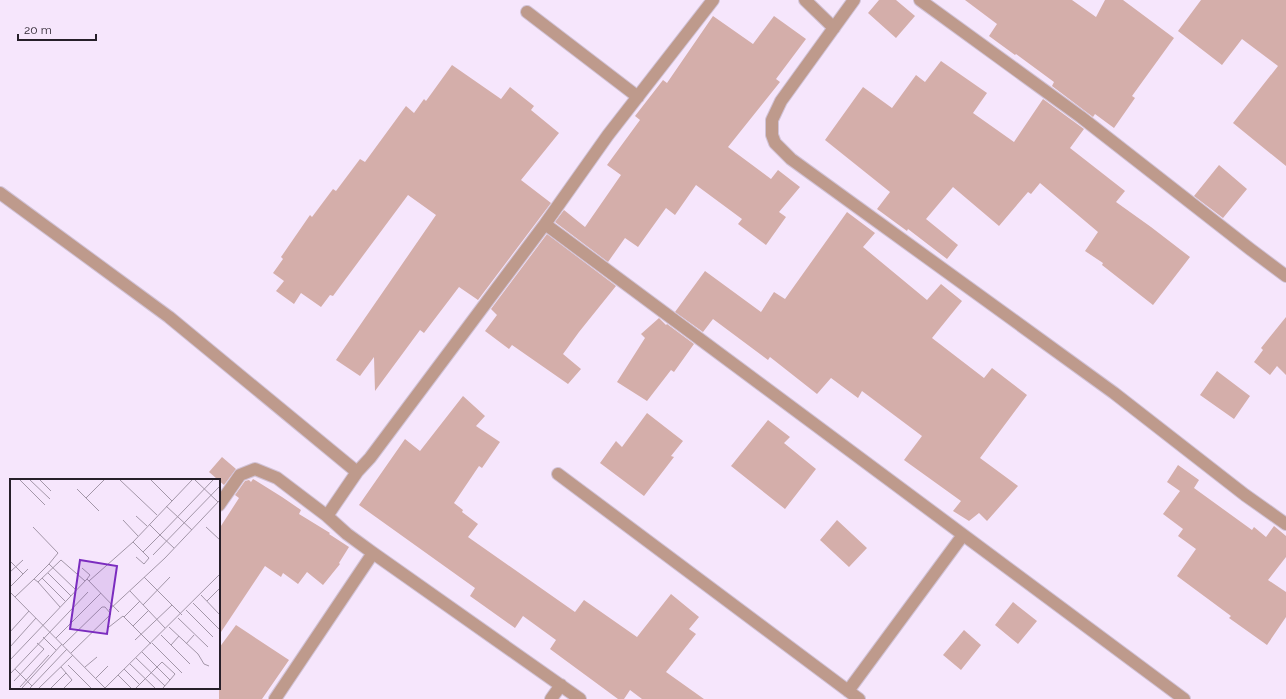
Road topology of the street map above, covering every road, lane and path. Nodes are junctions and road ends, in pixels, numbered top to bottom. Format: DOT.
graph roads {
  1 [pos="713,0"];
  2 [pos="805,0"];
  3 [pos="854,0"];
  4 [pos="920,0"];
  5 [pos="527,12"];
  6 [pos="834,28"];
  7 [pos="638,97"];
  8 [pos="0,193"];
  9 [pos="544,224"];
  10 [pos="1286,276"];
  11 [pos="357,472"];
  12 [pos="558,474"];
  13 [pos="220,504"];
  14 [pos="327,516"];
  15 [pos="1286,524"];
  16 [pos="963,535"];
  17 [pos="373,553"];
  18 [pos="561,685"];
  19 [pos="848,691"];
  20 [pos="275,699"];
  21 [pos="551,699"];
  22 [pos="580,699"];
  23 [pos="859,699"];
  24 [pos="1184,699"];
  1 -- 7 [label="street"];
  2 -- 6 [label="street"];
  3 -- 6 [label="street"];
  4 -- 10 [label="street"];
  5 -- 7 [label="street"];
  6 -- 15 [label="street"];
  7 -- 9 [label="street"];
  8 -- 11 [label="street"];
  9 -- 11 [label="street"];
  9 -- 16 [label="street"];
  11 -- 14 [label="street"];
  12 -- 19 [label="street"];
  13 -- 14 [label="street"];
  14 -- 17 [label="street"];
  16 -- 19 [label="street"];
  16 -- 24 [label="street"];
  17 -- 18 [label="street"];
  17 -- 20 [label="street"];
  18 -- 21 [label="street"];
  18 -- 22 [label="street"];
  19 -- 23 [label="street"];
}
